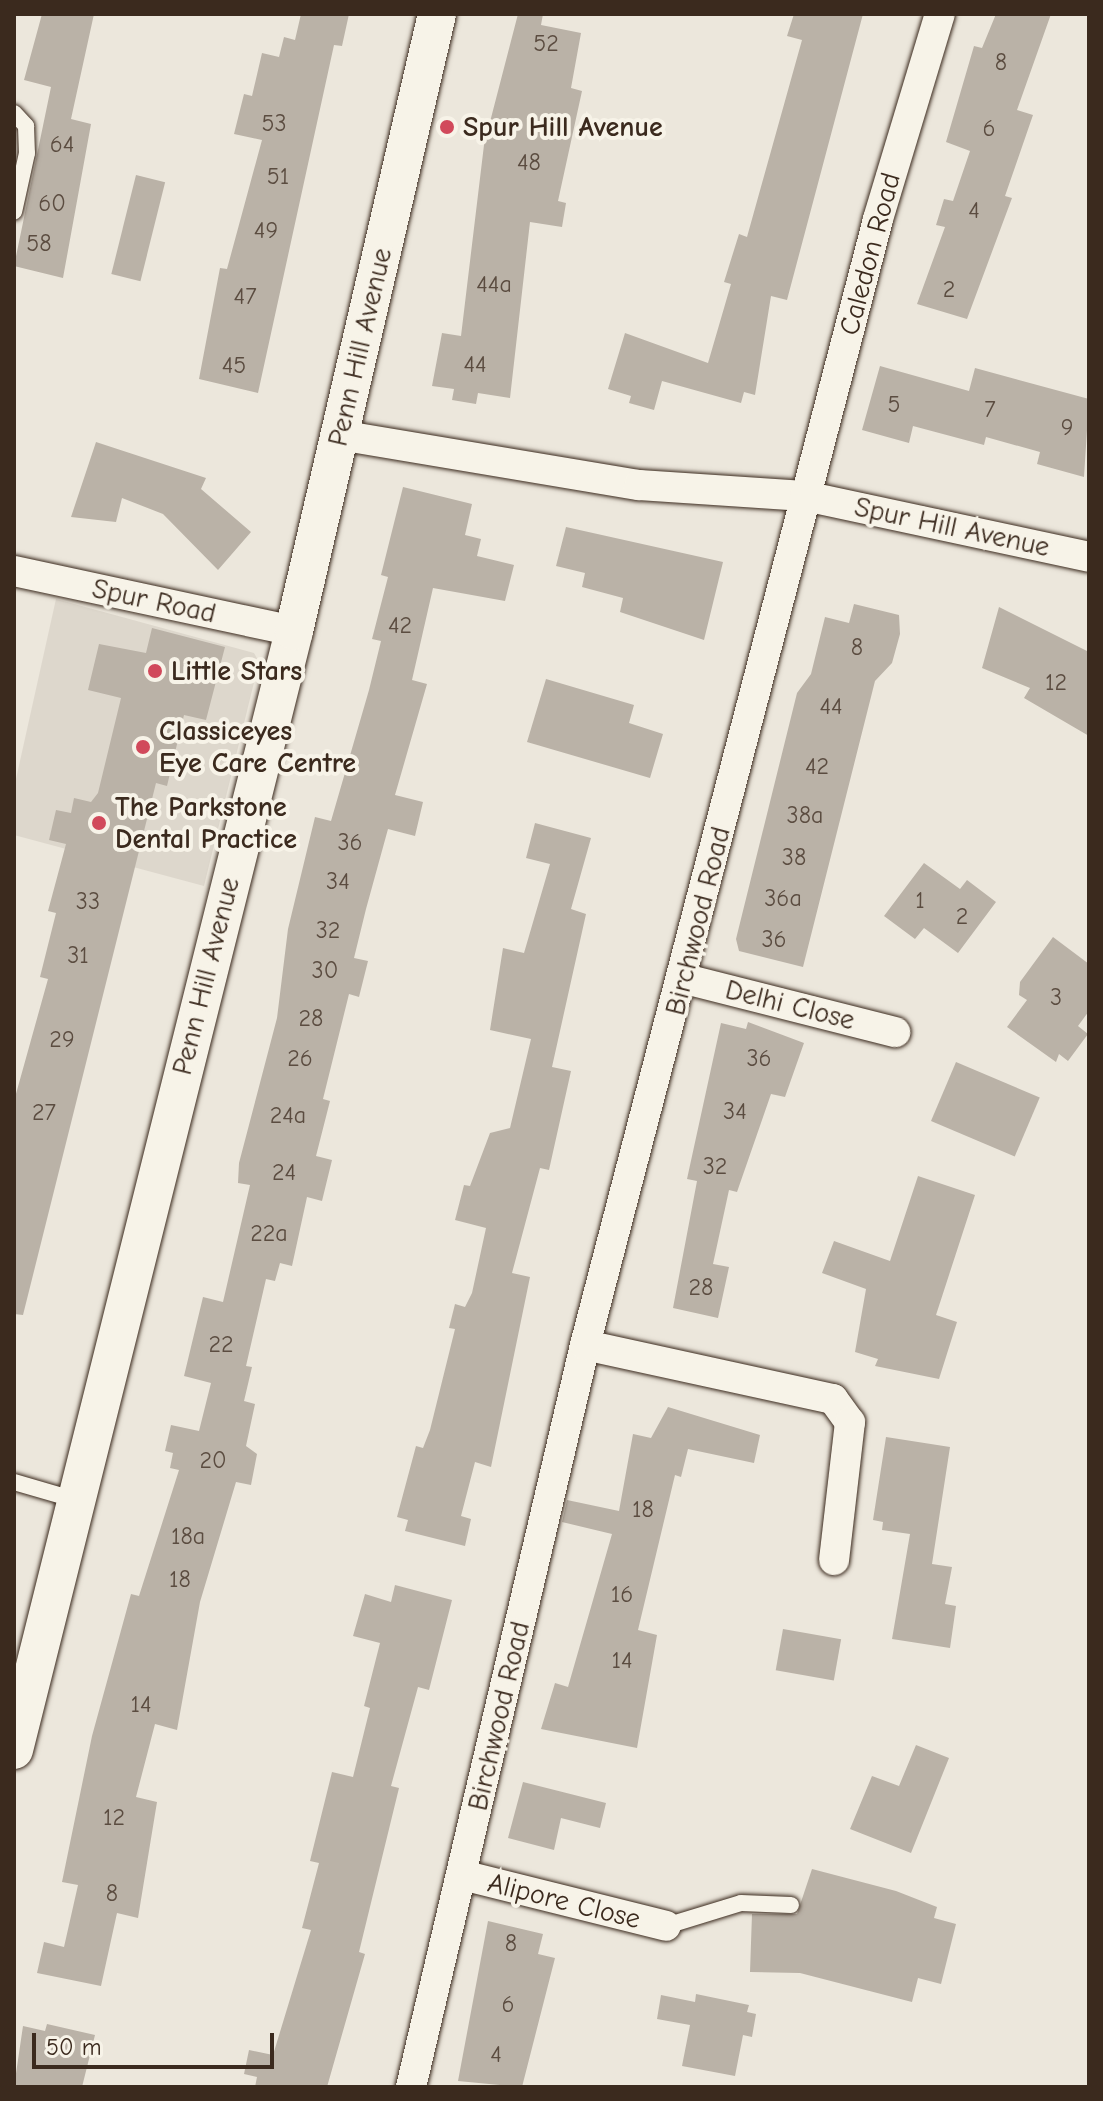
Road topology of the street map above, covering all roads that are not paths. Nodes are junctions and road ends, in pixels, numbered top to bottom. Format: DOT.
graph roads {
  1 [pos="437,14"];
  2 [pos="940,14"];
  3 [pos="14,113"];
  4 [pos="14,212"];
  5 [pos="339,435"];
  6 [pos="805,496"];
  7 [pos="1089,557"];
  8 [pos="14,571"];
  9 [pos="294,631"];
  10 [pos="685,979"];
  11 [pos="895,1032"];
  12 [pos="585,1345"];
  13 [pos="14,1482"];
  14 [pos="76,1500"];
  15 [pos="834,1560"];
  16 [pos="14,1750"];
  17 [pos="462,1875"];
  18 [pos="791,1905"];
  19 [pos="666,1926"];
  20 [pos="411,2087"];
  1 -- 5 [label="street, Penn Hill Avenue"];
  2 -- 6 [label="street, Caledon Road"];
  3 -- 4 [label="lane"];
  5 -- 6 [label="street, Spur Hill Avenue"];
  5 -- 9 [label="street, Penn Hill Avenue"];
  6 -- 7 [label="street, Spur Hill Avenue"];
  6 -- 10 [label="street, Birchwood Road"];
  8 -- 9 [label="street, Spur Road"];
  9 -- 14 [label="street, Penn Hill Avenue"];
  10 -- 11 [label="street, Delhi Close"];
  10 -- 12 [label="street, Birchwood Road"];
  12 -- 15 [label="street"];
  12 -- 17 [label="street, Birchwood Road"];
  13 -- 14 [label="lane"];
  14 -- 16 [label="street, Penn Hill Avenue"];
  17 -- 19 [label="street, Alipore Close"];
  17 -- 20 [label="street, Birchwood Road"];
  18 -- 19 [label="lane"];
}
